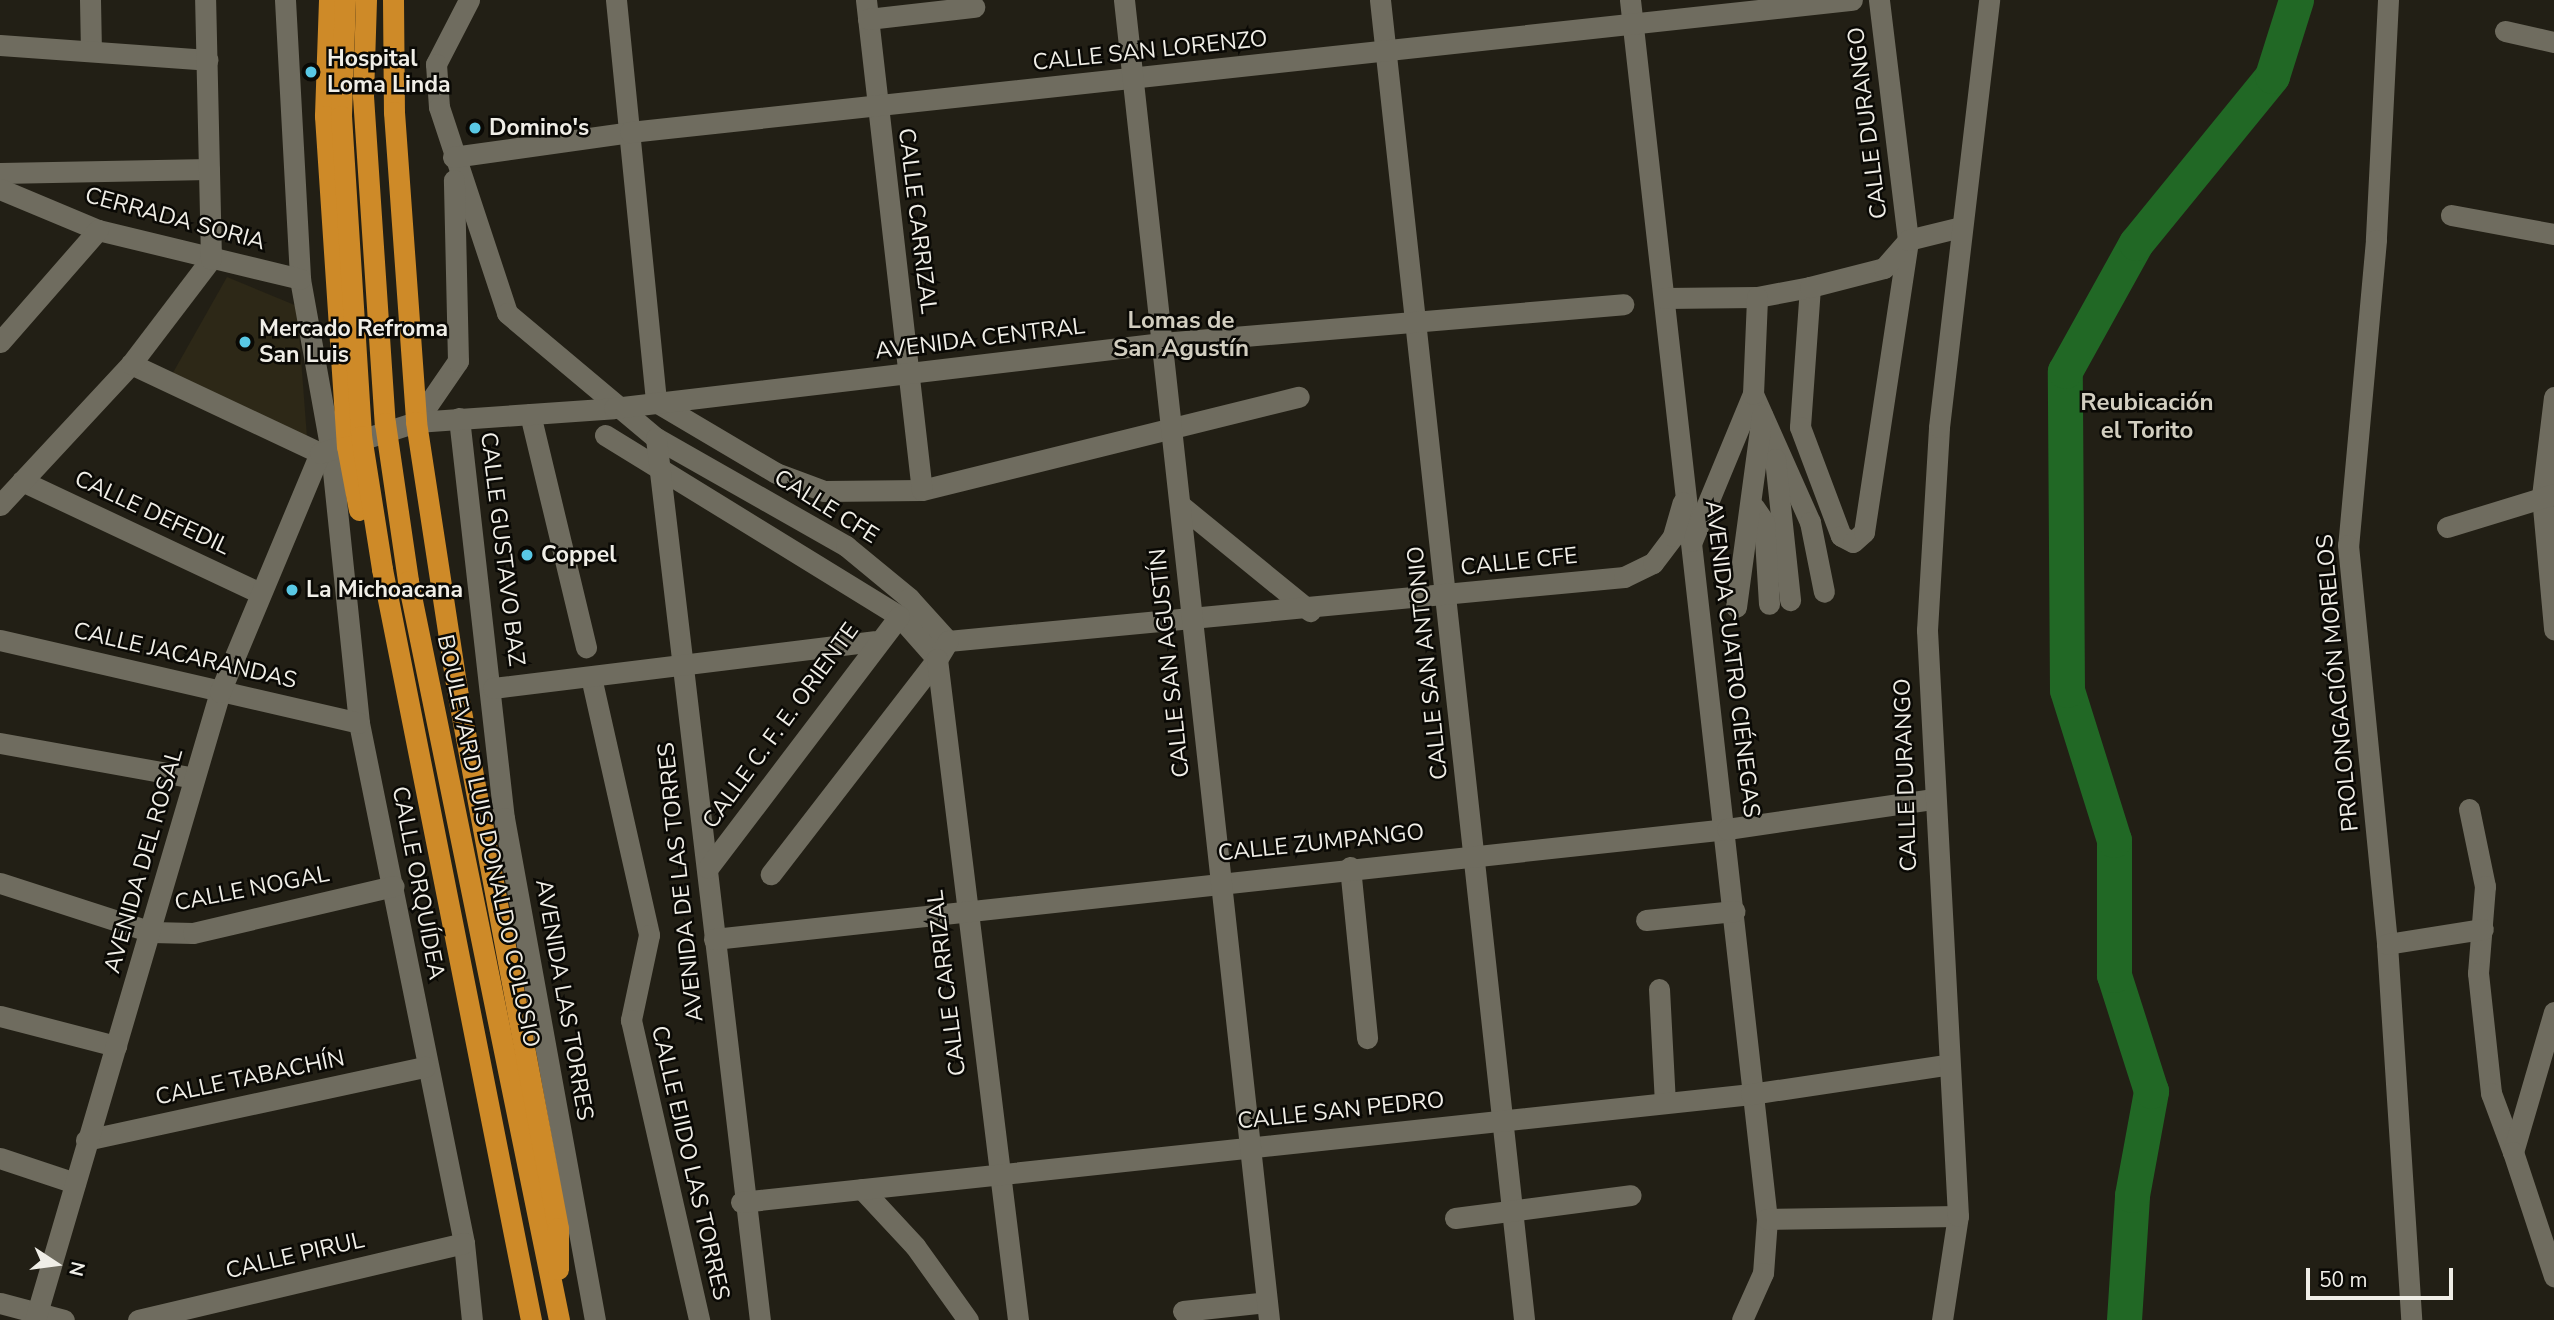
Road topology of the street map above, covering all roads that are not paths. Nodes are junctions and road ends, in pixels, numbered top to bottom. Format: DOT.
graph roads {
  1 [pos="90,0"];
  2 [pos="205,0"];
  3 [pos="285,0"];
  4 [pos="329,0"];
  5 [pos="345,0"];
  6 [pos="366,0"];
  7 [pos="393,0"];
  8 [pos="469,0"];
  9 [pos="617,0"];
  10 [pos="1124,0"];
  11 [pos="1380,0"];
  12 [pos="1630,0"];
  13 [pos="1852,0"];
  14 [pos="1879,0"];
  15 [pos="1989,0"];
  16 [pos="2388,0"];
  17 [pos="974,7"];
  18 [pos="867,9"];
  19 [pos="1632,23"];
  20 [pos="2505,32"];
  21 [pos="2554,42"];
  22 [pos="0,45"];
  23 [pos="91,51"];
  24 [pos="1386,52"];
  25 [pos="207,60"];
  26 [pos="1134,78"];
  27 [pos="876,107"];
  28 [pos="630,132"];
  29 [pos="453,157"];
  30 [pos="209,169"];
  31 [pos="0,173"];
  32 [pos="0,189"];
  33 [pos="2451,215"];
  34 [pos="1961,227"];
  35 [pos="98,230"];
  36 [pos="2554,234"];
  37 [pos="1908,240"];
  38 [pos="211,259"];
  39 [pos="300,279"];
  40 [pos="1810,287"];
  41 [pos="1757,297"];
  42 [pos="1664,298"];
  43 [pos="1623,304"];
  44 [pos="1415,321"];
  45 [pos="0,342"];
  46 [pos="1162,343"];
  47 [pos="131,364"];
  48 [pos="910,374"];
  49 [pos="1753,394"];
  50 [pos="1299,397"];
  51 [pos="2554,397"];
  52 [pos="656,402"];
  53 [pos="614,408"];
  54 [pos="530,414"];
  55 [pos="1762,414"];
  56 [pos="459,418"];
  57 [pos="416,422"];
  58 [pos="1170,425"];
  59 [pos="605,435"];
  60 [pos="656,438"];
  61 [pos="1773,438"];
  62 [pos="333,450"];
  63 [pos="661,469"];
  64 [pos="22,481"];
  65 [pos="922,490"];
  66 [pos="1685,494"];
  67 [pos="2548,495"];
  68 [pos="0,505"];
  69 [pos="1180,505"];
  70 [pos="1754,508"];
  71 [pos="2447,527"];
  72 [pos="1691,542"];
  73 [pos="1824,592"];
  74 [pos="260,593"];
  75 [pos="1448,595"];
  76 [pos="1736,607"];
  77 [pos="1310,611"];
  78 [pos="899,616"];
  79 [pos="1193,623"];
  80 [pos="2554,629"];
  81 [pos="0,640"];
  82 [pos="874,641"];
  83 [pos="586,647"];
  84 [pos="943,650"];
  85 [pos="683,667"];
  86 [pos="591,677"];
  87 [pos="494,688"];
  88 [pos="220,692"];
  89 [pos="359,723"];
  90 [pos="0,743"];
  91 [pos="194,778"];
  92 [pos="1932,799"];
  93 [pos="2469,809"];
  94 [pos="1727,830"];
  95 [pos="1474,855"];
  96 [pos="1350,867"];
  97 [pos="708,868"];
  98 [pos="771,874"];
  99 [pos="1218,880"];
  100 [pos="0,883"];
  101 [pos="394,886"];
  102 [pos="965,909"];
  103 [pos="1735,911"];
  104 [pos="1646,920"];
  105 [pos="2483,929"];
  106 [pos="152,932"];
  107 [pos="714,939"];
  108 [pos="2388,944"];
  109 [pos="1659,989"];
  110 [pos="2554,1012"];
  111 [pos="0,1016"];
  112 [pos="1367,1038"];
  113 [pos="116,1046"];
  114 [pos="2546,1063"];
  115 [pos="1946,1065"];
  116 [pos="425,1067"];
  117 [pos="1751,1094"];
  118 [pos="1665,1102"];
  119 [pos="1499,1120"];
  120 [pos="86,1140"];
  121 [pos="1251,1148"];
  122 [pos="2513,1152"];
  123 [pos="0,1158"];
  124 [pos="996,1175"];
  125 [pos="75,1183"];
  126 [pos="862,1189"];
  127 [pos="1631,1195"];
  128 [pos="741,1202"];
  129 [pos="1511,1209"];
  130 [pos="1958,1216"];
  131 [pos="1455,1218"];
  132 [pos="1767,1219"];
  133 [pos="464,1243"];
  134 [pos="2554,1276"];
  135 [pos="0,1303"];
  136 [pos="1183,1311"];
  137 [pos="1268,1311"];
  138 [pos="530,1313"];
  139 [pos="559,1316"];
  140 [pos="36,1318"];
  141 [pos="64,1320"];
  142 [pos="138,1320"];
  143 [pos="472,1320"];
  144 [pos="595,1320"];
  145 [pos="699,1320"];
  146 [pos="760,1320"];
  147 [pos="968,1320"];
  148 [pos="1018,1320"];
  149 [pos="1524,1320"];
  150 [pos="1742,1320"];
  151 [pos="1942,1320"];
  152 [pos="2411,1320"];
  1 -- 23 [label="street"];
  2 -- 25 [label="street"];
  3 -- 39 [label="street"];
  4 -- 62 [label="highway"];
  5 -- 138 [label="highway"];
  6 -- 139 [label="highway, BOULEVARD LUIS DONALDO COLOSIO"];
  7 -- 57 [label="highway"];
  8 -- 29 [label="street"];
  9 -- 28 [label="street"];
  10 -- 26 [label="street, CALLE SAN AGUSTÍN"];
  11 -- 24 [label="street, CALLE SAN ANTONIO"];
  12 -- 19 [label="street, AVENIDA CUATRO CIÉNEGAS"];
  13 -- 19 [label="street, CALLE SAN LORENZO"];
  14 -- 37 [label="street, CALLE DURANGO"];
  15 -- 34 [label="street, CALLE DURANGO"];
  16 -- 108 [label="street, PROLONGACIÓN MORELOS"];
  17 -- 18 [label="street"];
  18 -- 27 [label="street, CALLE CARRIZAL"];
  19 -- 24 [label="street, CALLE SAN LORENZO"];
  19 -- 42 [label="street, AVENIDA CUATRO CIÉNEGAS"];
  20 -- 21 [label="street"];
  22 -- 23 [label="street"];
  23 -- 25 [label="street"];
  24 -- 26 [label="street, CALLE SAN LORENZO"];
  24 -- 44 [label="street, CALLE SAN ANTONIO"];
  25 -- 30 [label="street"];
  26 -- 27 [label="street, CALLE SAN LORENZO"];
  26 -- 46 [label="street, CALLE SAN AGUSTÍN"];
  27 -- 28 [label="street, CALLE SAN LORENZO"];
  27 -- 48 [label="street, CALLE CARRIZAL"];
  28 -- 29 [label="street, CALLE SAN LORENZO"];
  28 -- 52 [label="street"];
  29 -- 53 [label="street, CALLE CFE"];
  29 -- 57 [label="street"];
  30 -- 31 [label="street"];
  30 -- 38 [label="street"];
  32 -- 35 [label="street, CERRADA SORIA"];
  33 -- 36 [label="street"];
  34 -- 37 [label="street"];
  34 -- 92 [label="street, CALLE DURANGO"];
  35 -- 38 [label="street, CERRADA SORIA"];
  35 -- 45 [label="street"];
  37 -- 40 [label="street"];
  37 -- 40 [label="street, CALLE DURANGO"];
  38 -- 39 [label="street, CERRADA SORIA"];
  38 -- 47 [label="street"];
  39 -- 62 [label="street"];
  40 -- 41 [label="street"];
  41 -- 42 [label="street"];
  41 -- 49 [label="street"];
  42 -- 66 [label="street, AVENIDA CUATRO CIÉNEGAS"];
  43 -- 44 [label="street, AVENIDA CENTRAL"];
  44 -- 46 [label="street, AVENIDA CENTRAL"];
  44 -- 75 [label="street, CALLE SAN ANTONIO"];
  46 -- 48 [label="street, AVENIDA CENTRAL"];
  46 -- 58 [label="street, CALLE SAN AGUSTÍN"];
  47 -- 62 [label="street"];
  47 -- 64 [label="street"];
  48 -- 52 [label="street, AVENIDA CENTRAL"];
  48 -- 65 [label="street, CALLE CARRIZAL"];
  49 -- 55 [label="street"];
  49 -- 72 [label="street"];
  50 -- 58 [label="street"];
  51 -- 67 [label="street"];
  52 -- 53 [label="street, AVENIDA CENTRAL"];
  52 -- 65 [label="street, CALLE CFE"];
  53 -- 54 [label="street, AVENIDA CENTRAL"];
  53 -- 60 [label="street, CALLE CFE"];
  54 -- 56 [label="street, AVENIDA CENTRAL"];
  54 -- 83 [label="street"];
  55 -- 61 [label="street"];
  55 -- 70 [label="street"];
  56 -- 57 [label="street, AVENIDA CENTRAL"];
  56 -- 87 [label="street, CALLE GUSTAVO BAZ"];
  57 -- 62 [label="street, AVENIDA CENTRAL"];
  57 -- 139 [label="highway"];
  58 -- 65 [label="street"];
  58 -- 69 [label="street, CALLE SAN AGUSTÍN"];
  59 -- 63 [label="street"];
  60 -- 63 [label="street, AVENIDA DE LAS TORRES"];
  60 -- 84 [label="street, CALLE CFE"];
  61 -- 70 [label="street"];
  61 -- 73 [label="street"];
  62 -- 74 [label="street, AVENIDA DEL ROSAL"];
  62 -- 89 [label="street, CALLE ORQUÍDEA"];
  62 -- 138 [label="highway"];
  63 -- 78 [label="street"];
  63 -- 85 [label="street, AVENIDA DE LAS TORRES"];
  64 -- 68 [label="street"];
  64 -- 74 [label="street, CALLE DEFEDIL"];
  66 -- 72 [label="street, AVENIDA CUATRO CIÉNEGAS"];
  66 -- 75 [label="street, CALLE CFE"];
  67 -- 71 [label="street"];
  67 -- 80 [label="street"];
  69 -- 77 [label="street"];
  69 -- 79 [label="street, CALLE SAN AGUSTÍN"];
  70 -- 76 [label="street"];
  72 -- 94 [label="street, AVENIDA CUATRO CIÉNEGAS"];
  74 -- 88 [label="street, AVENIDA DEL ROSAL"];
  75 -- 77 [label="street, CALLE CFE"];
  75 -- 95 [label="street, CALLE SAN ANTONIO"];
  77 -- 79 [label="street, CALLE CFE"];
  78 -- 82 [label="street, CALLE C. F. E. ORIENTE"];
  78 -- 84 [label="street"];
  79 -- 84 [label="street, CALLE CFE"];
  79 -- 99 [label="street, CALLE SAN AGUSTÍN"];
  81 -- 88 [label="street, CALLE JACARANDAS"];
  82 -- 85 [label="street"];
  82 -- 97 [label="street, CALLE C. F. E. ORIENTE"];
  84 -- 98 [label="street"];
  84 -- 102 [label="street, CALLE CARRIZAL"];
  85 -- 86 [label="street"];
  85 -- 97 [label="street, AVENIDA DE LAS TORRES"];
  86 -- 87 [label="street"];
  86 -- 145 [label="street, CALLE EJIDO LAS TORRES"];
  87 -- 144 [label="street, AVENIDA LAS TORRES"];
  88 -- 89 [label="street, CALLE JACARANDAS"];
  88 -- 91 [label="street, AVENIDA DEL ROSAL"];
  89 -- 101 [label="street, CALLE ORQUÍDEA"];
  90 -- 91 [label="street"];
  91 -- 106 [label="street, AVENIDA DEL ROSAL"];
  92 -- 94 [label="street, CALLE ZUMPANGO"];
  92 -- 115 [label="street, CALLE DURANGO"];
  93 -- 105 [label="street"];
  94 -- 95 [label="street, CALLE ZUMPANGO"];
  94 -- 103 [label="street, AVENIDA CUATRO CIÉNEGAS"];
  95 -- 96 [label="street, CALLE ZUMPANGO"];
  95 -- 119 [label="street, CALLE SAN ANTONIO"];
  96 -- 99 [label="street, CALLE ZUMPANGO"];
  96 -- 112 [label="street"];
  97 -- 107 [label="street, AVENIDA DE LAS TORRES"];
  99 -- 102 [label="street, CALLE ZUMPANGO"];
  99 -- 121 [label="street, CALLE SAN AGUSTÍN"];
  100 -- 106 [label="street, CALLE NOGAL"];
  101 -- 106 [label="street, CALLE NOGAL"];
  101 -- 116 [label="street, CALLE ORQUÍDEA"];
  102 -- 107 [label="street, CALLE ZUMPANGO"];
  102 -- 124 [label="street, CALLE CARRIZAL"];
  103 -- 104 [label="street"];
  103 -- 117 [label="street, AVENIDA CUATRO CIÉNEGAS"];
  105 -- 108 [label="street"];
  105 -- 122 [label="street"];
  106 -- 113 [label="street, AVENIDA DEL ROSAL"];
  107 -- 128 [label="street, AVENIDA DE LAS TORRES"];
  108 -- 152 [label="street, PROLONGACIÓN MORELOS"];
  109 -- 118 [label="street"];
  110 -- 114 [label="street"];
  111 -- 113 [label="street"];
  113 -- 120 [label="street, AVENIDA DEL ROSAL"];
  114 -- 122 [label="street"];
  115 -- 117 [label="street, CALLE SAN PEDRO"];
  115 -- 130 [label="street, CALLE DURANGO"];
  116 -- 120 [label="street, CALLE TABACHÍN"];
  116 -- 133 [label="street, CALLE ORQUÍDEA"];
  117 -- 118 [label="street, CALLE SAN PEDRO"];
  117 -- 132 [label="street, AVENIDA CUATRO CIÉNEGAS"];
  118 -- 119 [label="street, CALLE SAN PEDRO"];
  119 -- 121 [label="street, CALLE SAN PEDRO"];
  119 -- 129 [label="street, CALLE SAN ANTONIO"];
  120 -- 125 [label="street, AVENIDA DEL ROSAL"];
  121 -- 124 [label="street, CALLE SAN PEDRO"];
  121 -- 137 [label="street, CALLE SAN AGUSTÍN"];
  122 -- 134 [label="street"];
  123 -- 125 [label="street"];
  124 -- 126 [label="street, CALLE SAN PEDRO"];
  124 -- 148 [label="street, CALLE CARRIZAL"];
  125 -- 140 [label="street, AVENIDA DEL ROSAL"];
  126 -- 128 [label="street, CALLE SAN PEDRO"];
  126 -- 147 [label="street"];
  127 -- 129 [label="street"];
  128 -- 146 [label="street, AVENIDA DE LAS TORRES"];
  129 -- 131 [label="street"];
  129 -- 149 [label="street, CALLE SAN ANTONIO"];
  130 -- 132 [label="street"];
  130 -- 151 [label="street, CALLE DURANGO"];
  132 -- 150 [label="street, AVENIDA CUATRO CIÉNEGAS"];
  133 -- 142 [label="street, CALLE PIRUL"];
  133 -- 143 [label="street, CALLE ORQUÍDEA"];
  135 -- 140 [label="street"];
  136 -- 137 [label="street"];
  140 -- 141 [label="street"];
}
